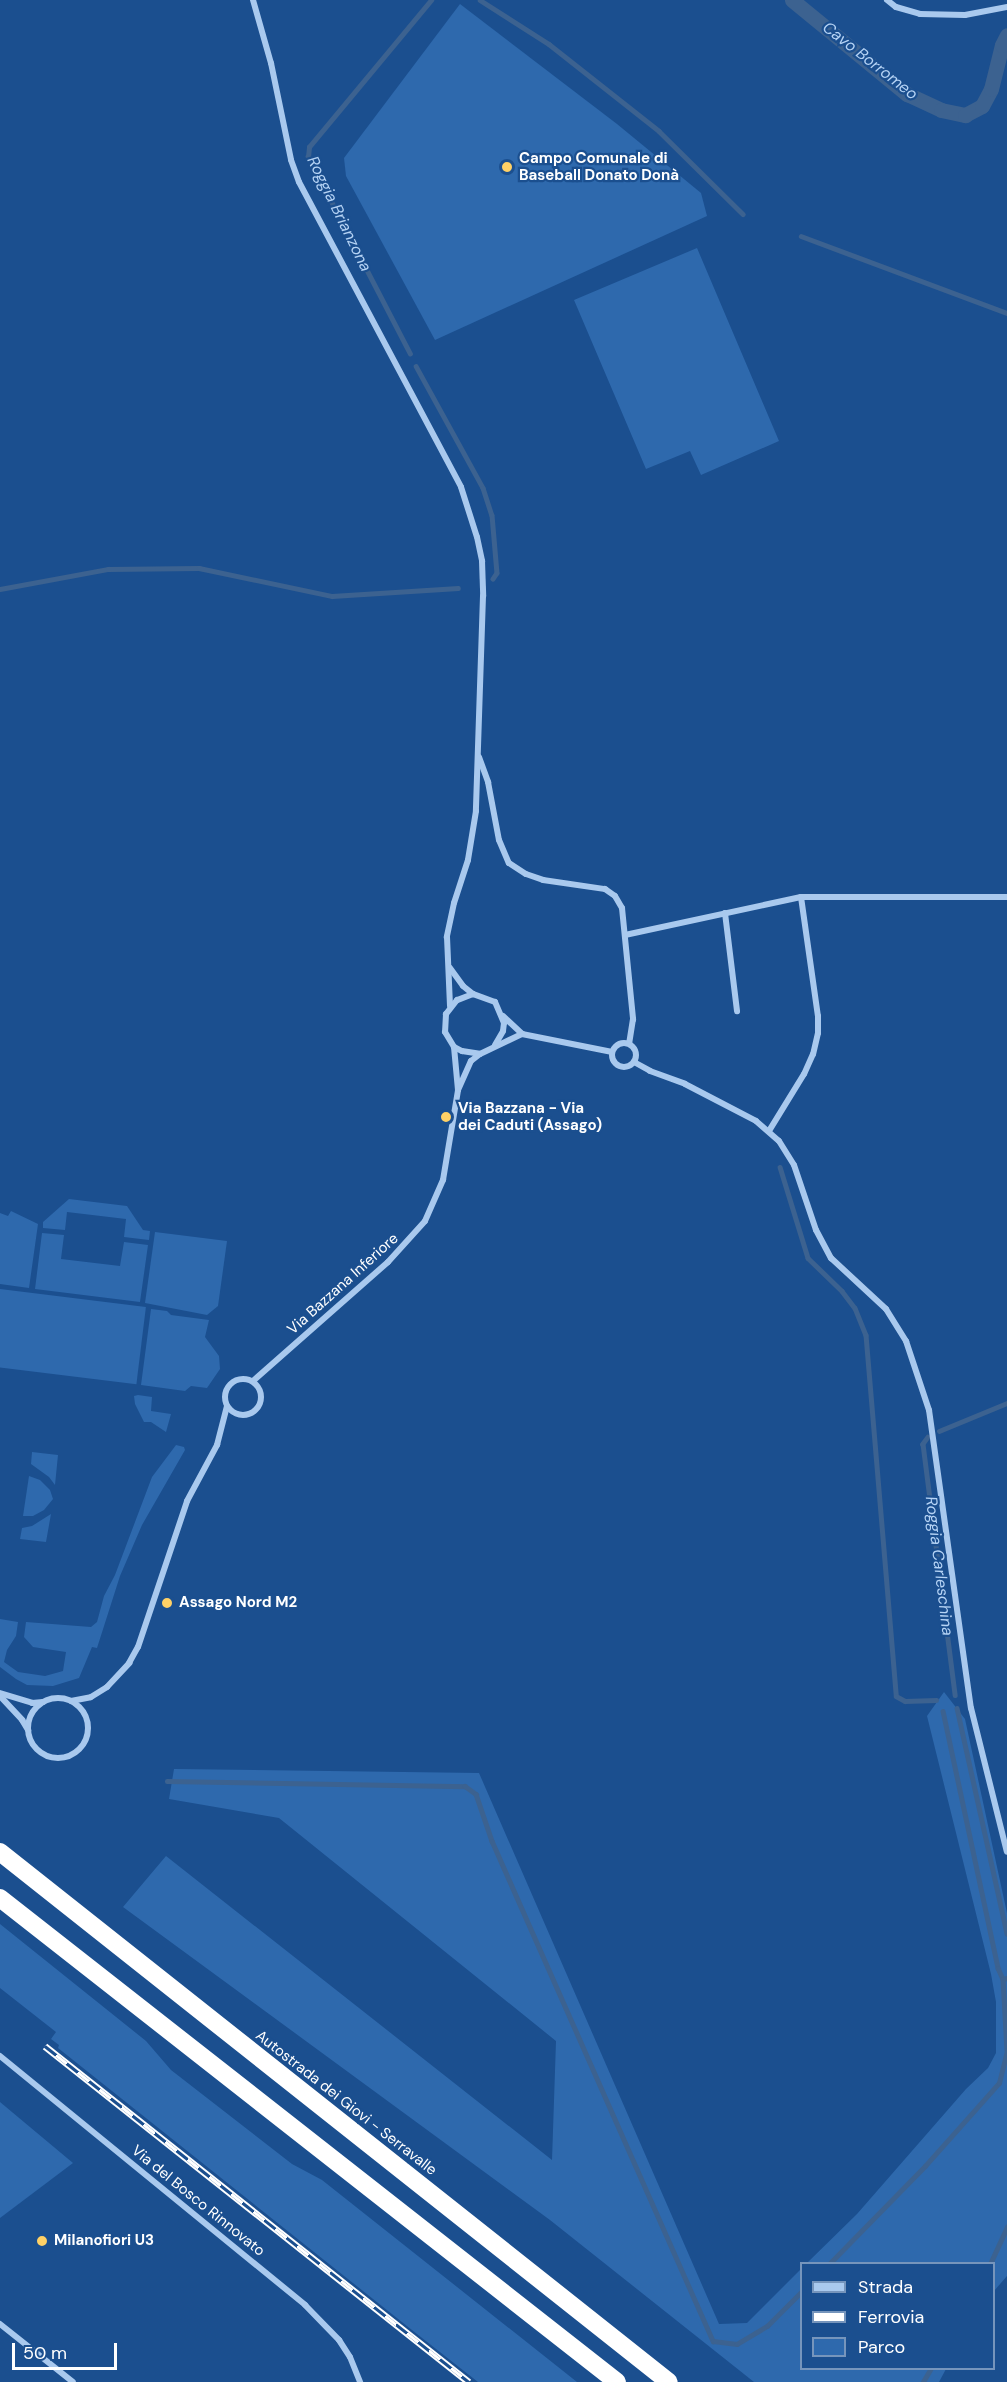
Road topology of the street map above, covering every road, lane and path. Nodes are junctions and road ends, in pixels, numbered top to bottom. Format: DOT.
graph roads {
  1 [pos="253,0"];
  2 [pos="887,0"];
  3 [pos="1007,7"];
  4 [pos="478,754"];
  5 [pos="801,897"];
  6 [pos="1007,897"];
  7 [pos="725,913"];
  8 [pos="625,934"];
  9 [pos="449,968"];
  10 [pos="473,994"];
  11 [pos="450,1006"];
  12 [pos="737,1011"];
  13 [pos="503,1015"];
  14 [pos="522,1034"];
  15 [pos="629,1043"];
  16 [pos="495,1045"];
  17 [pos="454,1047"];
  18 [pos="612,1052"];
  19 [pos="480,1054"];
  20 [pos="634,1062"];
  21 [pos="458,1090"];
  22 [pos="769,1131"];
  23 [pos="253,1381"];
  24 [pos="227,1406"];
  25 [pos="0,1694"];
  26 [pos="71,1701"];
  27 [pos="44,1702"];
  28 [pos="28,1731"];
  29 [pos="0,1852"];
  30 [pos="1007,1852"];
  31 [pos="0,1898"];
  32 [pos="0,2056"];
  33 [pos="0,2324"];
  34 [pos="73,2382"];
  35 [pos="360,2382"];
  36 [pos="617,2382"];
  37 [pos="669,2382"];
  1 -- 4 [label="street"];
  2 -- 3 [label="street"];
  4 -- 8 [label="street"];
  4 -- 9 [label="street"];
  5 -- 6 [label="street"];
  5 -- 7 [label="street"];
  5 -- 22 [label="street"];
  7 -- 8 [label="street"];
  7 -- 12 [label="street"];
  8 -- 15 [label="street"];
  9 -- 10 [label="street"];
  9 -- 11 [label="street"];
  10 -- 11 [label="street"];
  10 -- 13 [label="street"];
  11 -- 17 [label="street"];
  13 -- 14 [label="street"];
  13 -- 16 [label="street"];
  14 -- 16 [label="street"];
  14 -- 18 [label="street"];
  15 -- 18 [label="street"];
  15 -- 20 [label="street"];
  16 -- 19 [label="street"];
  17 -- 19 [label="street"];
  17 -- 21 [label="street, Via Bazzana Inferiore"];
  18 -- 20 [label="street"];
  19 -- 21 [label="street, Via Bazzana Inferiore"];
  20 -- 22 [label="street"];
  21 -- 23 [label="street, Via Bazzana Inferiore"];
  22 -- 30 [label="street"];
  23 -- 24 [label="street"];
  23 -- 24 [label="street"];
  24 -- 26 [label="street"];
  25 -- 27 [label="street"];
  25 -- 28 [label="street"];
  26 -- 27 [label="street"];
  26 -- 28 [label="street"];
  27 -- 28 [label="street"];
  29 -- 37 [label="highway, Autostrada dei Giovi - Serravalle"];
  31 -- 36 [label="highway"];
  32 -- 35 [label="street, Via del Bosco Rinnovato"];
  33 -- 34 [label="street"];
}
